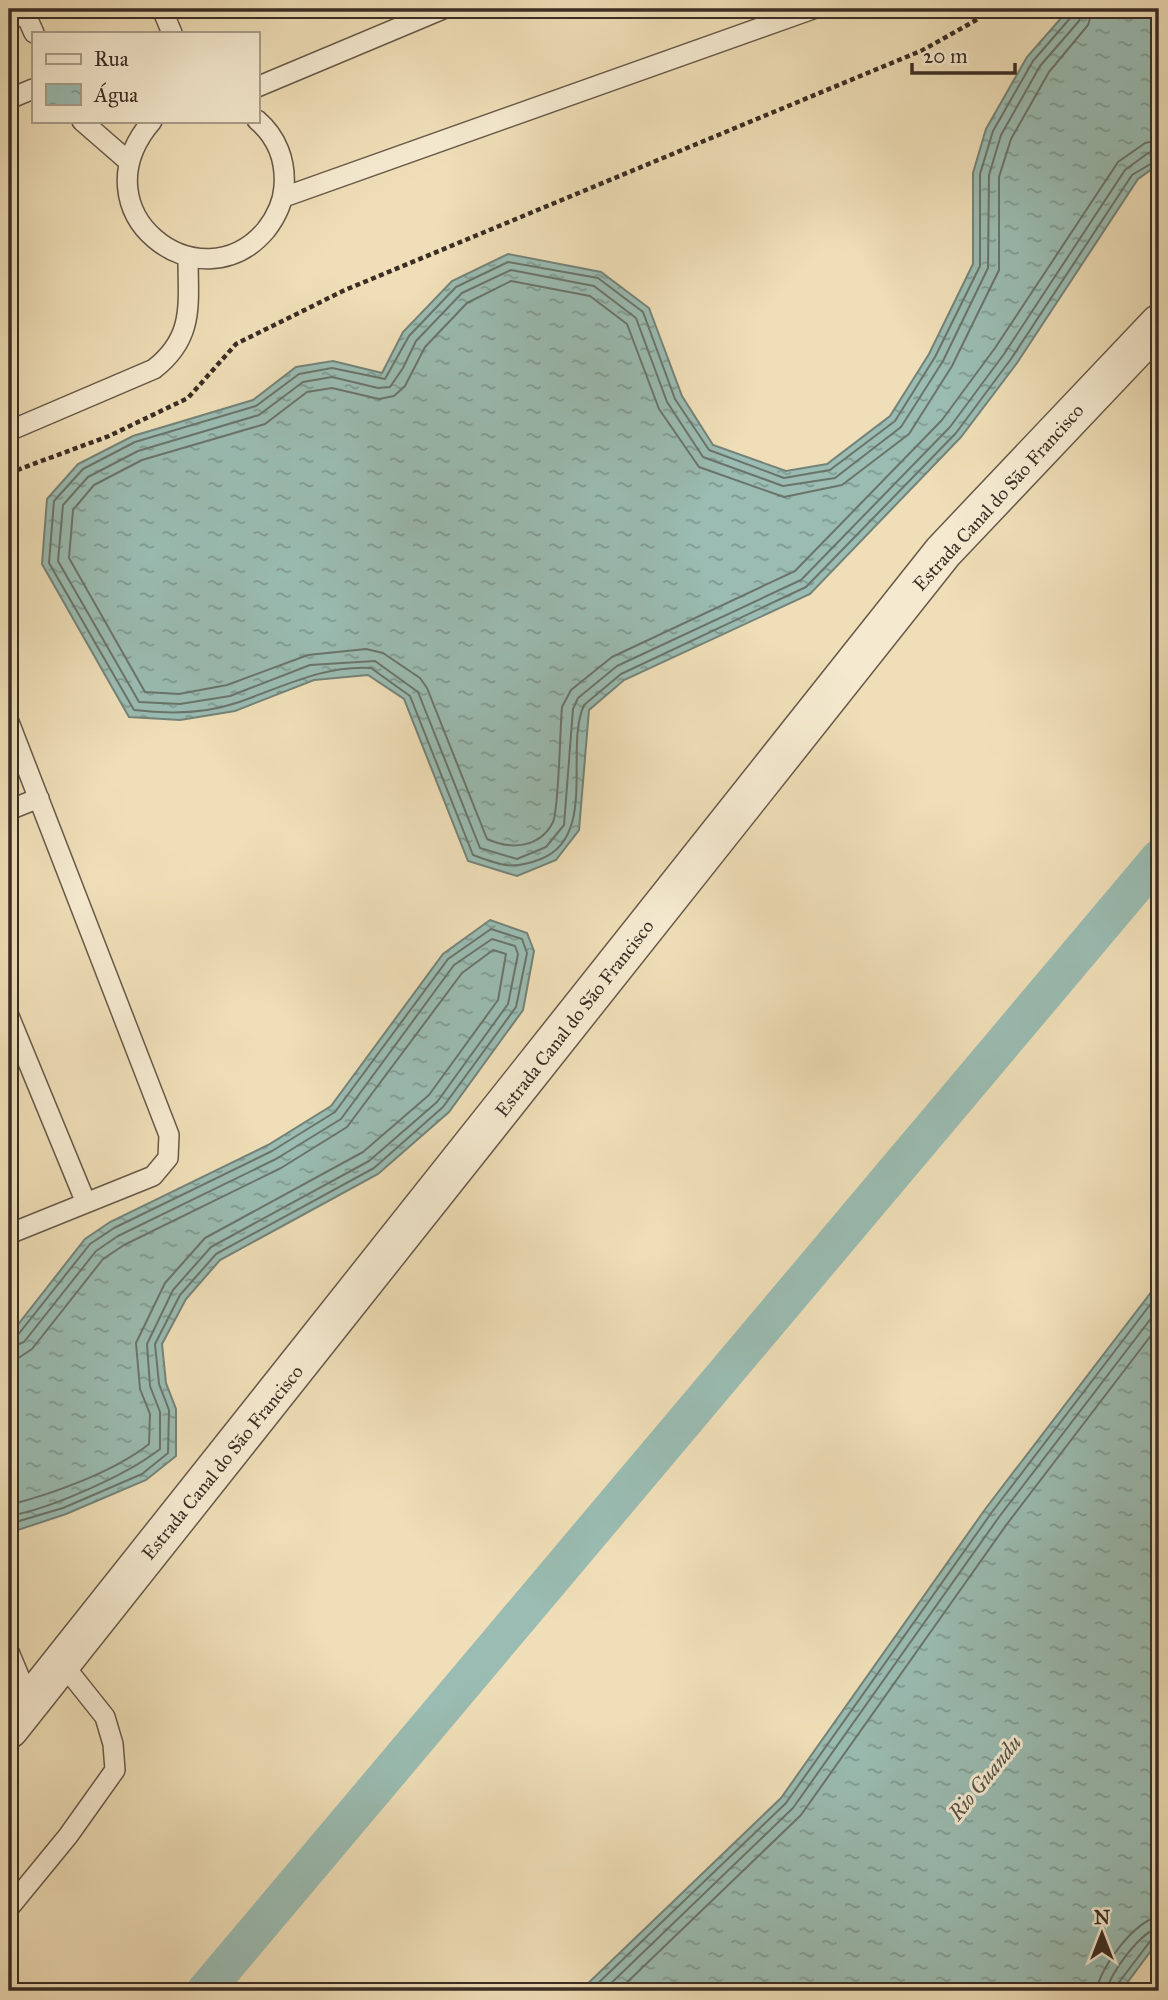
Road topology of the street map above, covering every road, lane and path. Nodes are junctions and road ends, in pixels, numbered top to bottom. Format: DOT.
graph roads {
  1 [pos="162,9"];
  2 [pos="443,9"];
  3 [pos="813,9"];
  4 [pos="973,9"];
  5 [pos="23,14"];
  6 [pos="33,32"];
  7 [pos="172,32"];
  8 [pos="259,86"];
  9 [pos="32,89"];
  10 [pos="9,99"];
  11 [pos="83,122"];
  12 [pos="151,122"];
  13 [pos="259,122"];
  14 [pos="128,161"];
  15 [pos="284,197"];
  16 [pos="188,257"];
  17 [pos="1159,324"];
  18 [pos="9,431"];
  19 [pos="9,473"];
  20 [pos="9,722"];
  21 [pos="39,798"];
  22 [pos="9,810"];
  23 [pos="9,1016"];
  24 [pos="86,1203"];
  25 [pos="9,1234"];
  26 [pos="9,1652"];
  27 [pos="62,1663"];
  28 [pos="20,1716"];
  29 [pos="9,1908"];
  1 -- 7 [label="lane"];
  2 -- 8 [label="lane"];
  3 -- 15 [label="lane"];
  4 -- 19 [label="path"];
  5 -- 6 [label="lane"];
  9 -- 10 [label="lane"];
  11 -- 14 [label="lane"];
  12 -- 14 [label="lane"];
  13 -- 15 [label="lane"];
  14 -- 16 [label="lane"];
  15 -- 16 [label="lane"];
  16 -- 18 [label="lane"];
  17 -- 27 [label="street, Estrada Canal do São Francisco"];
  20 -- 21 [label="lane"];
  21 -- 22 [label="lane"];
  21 -- 24 [label="lane"];
  23 -- 24 [label="lane"];
  24 -- 25 [label="lane"];
  26 -- 28 [label="lane"];
  27 -- 28 [label="street, Estrada Canal do São Francisco"];
  27 -- 29 [label="lane"];
}
